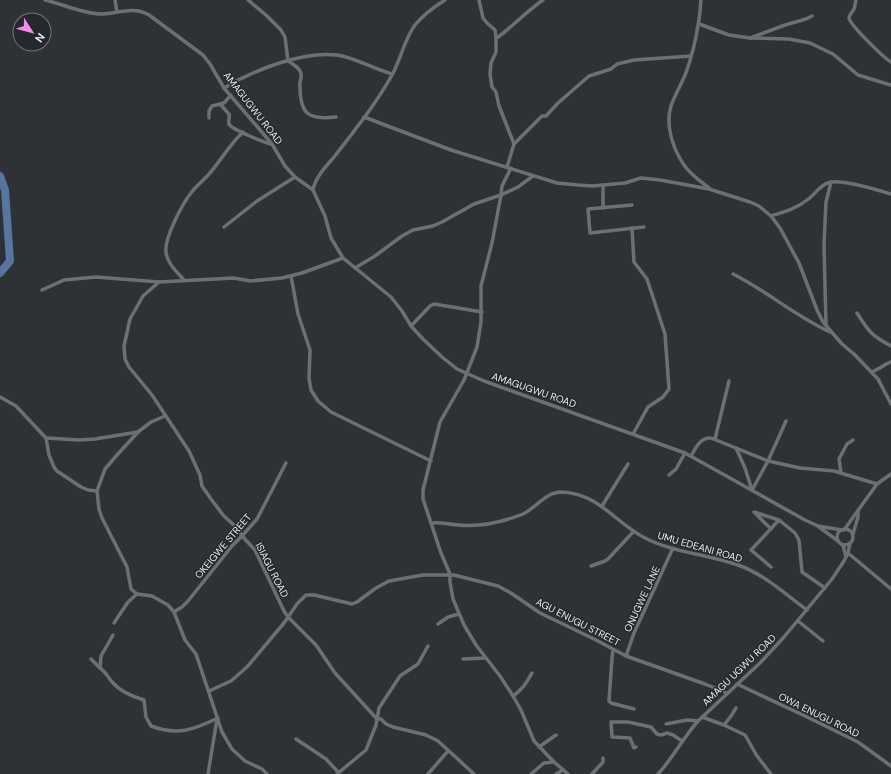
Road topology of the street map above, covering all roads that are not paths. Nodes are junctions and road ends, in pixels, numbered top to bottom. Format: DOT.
graph roads {
  1 [pos="45,0"];
  2 [pos="115,0"];
  3 [pos="248,0"];
  4 [pos="445,0"];
  5 [pos="479,0"];
  6 [pos="543,0"];
  7 [pos="701,0"];
  8 [pos="856,0"];
  9 [pos="117,12"];
  10 [pos="812,16"];
  11 [pos="698,24"];
  12 [pos="496,37"];
  13 [pos="750,38"];
  14 [pos="691,56"];
  15 [pos="288,61"];
  16 [pos="891,62"];
  17 [pos="392,74"];
  18 [pos="891,85"];
  19 [pos="224,88"];
  20 [pos="230,95"];
  21 [pos="220,104"];
  22 [pos="336,117"];
  23 [pos="364,117"];
  24 [pos="209,118"];
  25 [pos="243,132"];
  26 [pos="272,144"];
  27 [pos="514,144"];
  28 [pos="509,167"];
  29 [pos="533,176"];
  30 [pos="295,177"];
  31 [pos="831,182"];
  32 [pos="603,185"];
  33 [pos="709,189"];
  34 [pos="313,190"];
  35 [pos="891,194"];
  36 [pos="501,195"];
  37 [pos="632,205"];
  38 [pos="603,208"];
  39 [pos="771,216"];
  40 [pos="224,227"];
  41 [pos="644,227"];
  42 [pos="632,228"];
  43 [pos="343,258"];
  44 [pos="355,268"];
  45 [pos="733,274"];
  46 [pos="291,276"];
  47 [pos="184,280"];
  48 [pos="160,282"];
  49 [pos="42,290"];
  50 [pos="482,312"];
  51 [pos="857,313"];
  52 [pos="411,326"];
  53 [pos="826,326"];
  54 [pos="831,332"];
  55 [pos="891,346"];
  56 [pos="891,362"];
  57 [pos="871,372"];
  58 [pos="467,374"];
  59 [pos="729,381"];
  60 [pos="0,397"];
  61 [pos="891,404"];
  62 [pos="165,416"];
  63 [pos="786,421"];
  64 [pos="138,432"];
  65 [pos="633,434"];
  66 [pos="46,438"];
  67 [pos="715,439"];
  68 [pos="853,440"];
  69 [pos="736,448"];
  70 [pos="686,453"];
  71 [pos="691,456"];
  72 [pos="768,461"];
  73 [pos="431,462"];
  74 [pos="286,463"];
  75 [pos="628,464"];
  76 [pos="841,473"];
  77 [pos="891,474"];
  78 [pos="669,475"];
  79 [pos="877,484"];
  80 [pos="752,490"];
  81 [pos="97,491"];
  82 [pos="602,506"];
  83 [pos="858,511"];
  84 [pos="779,520"];
  85 [pos="431,523"];
  86 [pos="818,526"];
  87 [pos="770,529"];
  88 [pos="843,530"];
  89 [pos="634,531"];
  90 [pos="852,534"];
  91 [pos="242,536"];
  92 [pos="839,542"];
  93 [pos="850,543"];
  94 [pos="843,545"];
  95 [pos="674,548"];
  96 [pos="848,553"];
  97 [pos="846,557"];
  98 [pos="591,566"];
  99 [pos="771,567"];
  100 [pos="450,574"];
  101 [pos="825,588"];
  102 [pos="891,589"];
  103 [pos="137,594"];
  104 [pos="807,610"];
  105 [pos="174,612"];
  106 [pos="459,614"];
  107 [pos="288,617"];
  108 [pos="798,621"];
  109 [pos="114,623"];
  110 [pos="438,624"];
  111 [pos="113,635"];
  112 [pos="824,641"];
  113 [pos="428,646"];
  114 [pos="613,650"];
  115 [pos="626,656"];
  116 [pos="485,658"];
  117 [pos="91,659"];
  118 [pos="463,659"];
  119 [pos="100,668"];
  120 [pos="532,673"];
  121 [pos="737,684"];
  122 [pos="209,691"];
  123 [pos="727,693"];
  124 [pos="513,696"];
  125 [pos="736,708"];
  126 [pos="634,709"];
  127 [pos="702,717"];
  128 [pos="218,718"];
  129 [pos="377,720"];
  130 [pos="698,721"];
  131 [pos="666,724"];
  132 [pos="724,725"];
  133 [pos="556,735"];
  134 [pos="296,739"];
  135 [pos="682,741"];
  136 [pos="539,747"];
  137 [pos="636,747"];
  138 [pos="448,751"];
  139 [pos="603,758"];
  140 [pos="554,762"];
  141 [pos="891,766"];
  142 [pos="563,770"];
  143 [pos="338,773"];
  144 [pos="208,774"];
  145 [pos="267,774"];
  146 [pos="428,774"];
  147 [pos="474,774"];
  148 [pos="531,774"];
  149 [pos="556,774"];
  150 [pos="568,774"];
  151 [pos="592,774"];
  152 [pos="658,774"];
  153 [pos="771,774"];
  1 -- 9 [label="street, AMAGUGWU ROAD"];
  2 -- 9 [label="street"];
  3 -- 15 [label="street"];
  4 -- 17 [label="street"];
  5 -- 12 [label="street"];
  6 -- 12 [label="street"];
  7 -- 11 [label="street"];
  8 -- 16 [label="street"];
  9 -- 19 [label="street, AMAGUGWU ROAD"];
  10 -- 13 [label="street"];
  11 -- 13 [label="street"];
  11 -- 14 [label="street"];
  12 -- 27 [label="street"];
  13 -- 18 [label="street"];
  14 -- 27 [label="street"];
  14 -- 33 [label="street"];
  15 -- 17 [label="street"];
  15 -- 19 [label="street"];
  15 -- 22 [label="street"];
  17 -- 23 [label="street"];
  19 -- 20 [label="street, AMAGUGWU ROAD"];
  20 -- 21 [label="street"];
  20 -- 26 [label="street, AMAGUGWU ROAD"];
  21 -- 24 [label="street"];
  21 -- 25 [label="street"];
  23 -- 28 [label="street"];
  23 -- 34 [label="street"];
  25 -- 26 [label="street"];
  25 -- 47 [label="street"];
  26 -- 30 [label="street, AMAGUGWU ROAD"];
  27 -- 28 [label="street"];
  28 -- 29 [label="street"];
  28 -- 36 [label="street"];
  29 -- 32 [label="street"];
  29 -- 36 [label="street"];
  30 -- 34 [label="street, AMAGUGWU ROAD"];
  30 -- 40 [label="street"];
  31 -- 35 [label="street"];
  31 -- 39 [label="street"];
  31 -- 53 [label="street"];
  32 -- 33 [label="street"];
  32 -- 38 [label="street"];
  33 -- 39 [label="street"];
  34 -- 43 [label="street, AMAGUGWU ROAD"];
  36 -- 44 [label="street"];
  36 -- 50 [label="street"];
  37 -- 38 [label="street"];
  38 -- 42 [label="street"];
  39 -- 53 [label="street"];
  41 -- 42 [label="street"];
  42 -- 65 [label="street"];
  43 -- 44 [label="street, AMAGUGWU ROAD"];
  43 -- 46 [label="street"];
  44 -- 52 [label="street, AMAGUGWU ROAD"];
  45 -- 54 [label="street"];
  46 -- 47 [label="street"];
  46 -- 73 [label="street"];
  47 -- 48 [label="street"];
  48 -- 49 [label="street"];
  48 -- 62 [label="street, ISIAGU ROAD"];
  50 -- 52 [label="street"];
  50 -- 58 [label="street"];
  51 -- 55 [label="street"];
  52 -- 58 [label="street, AMAGUGWU ROAD"];
  53 -- 54 [label="street"];
  54 -- 57 [label="street"];
  56 -- 57 [label="street"];
  57 -- 61 [label="street"];
  58 -- 65 [label="street, AMAGUGWU ROAD"];
  58 -- 73 [label="street"];
  59 -- 67 [label="street"];
  60 -- 66 [label="street"];
  62 -- 64 [label="street"];
  62 -- 91 [label="street, ISIAGU ROAD"];
  63 -- 72 [label="street"];
  64 -- 66 [label="street"];
  64 -- 81 [label="street"];
  65 -- 70 [label="street, AMAGUGWU ROAD"];
  66 -- 81 [label="street"];
  67 -- 69 [label="street"];
  67 -- 71 [label="street"];
  68 -- 76 [label="street"];
  69 -- 72 [label="street"];
  69 -- 80 [label="street"];
  70 -- 71 [label="street, AMAGUGWU ROAD"];
  70 -- 78 [label="street"];
  71 -- 80 [label="street, AMAGUGWU ROAD"];
  72 -- 76 [label="street"];
  72 -- 80 [label="street"];
  73 -- 85 [label="street"];
  74 -- 91 [label="street, OKEIGWE STREET"];
  75 -- 82 [label="street"];
  76 -- 79 [label="street"];
  77 -- 79 [label="street"];
  79 -- 83 [label="street"];
  80 -- 86 [label="street, AMAGUGWU ROAD"];
  81 -- 103 [label="street"];
  82 -- 85 [label="street, UMU EDEANI ROAD"];
  82 -- 89 [label="street, UMU EDEANI ROAD"];
  83 -- 88 [label="street"];
  83 -- 90 [label="street"];
  84 -- 87 [label="street"];
  84 -- 87 [label="street"];
  84 -- 101 [label="street"];
  85 -- 100 [label="street"];
  86 -- 88 [label="street"];
  86 -- 92 [label="street"];
  87 -- 99 [label="street"];
  88 -- 90 [label="street"];
  88 -- 92 [label="street"];
  89 -- 95 [label="street, UMU EDEANI ROAD"];
  89 -- 98 [label="street"];
  90 -- 93 [label="street"];
  91 -- 105 [label="street, OKEIGWE STREET"];
  91 -- 107 [label="street, ISIAGU ROAD"];
  92 -- 94 [label="street"];
  93 -- 94 [label="street"];
  93 -- 96 [label="street, AMAGU UGWU ROAD"];
  94 -- 97 [label="street"];
  95 -- 104 [label="street, UMU EDEANI ROAD"];
  95 -- 115 [label="street, ONUGWE LANE"];
  96 -- 97 [label="street, AMAGU UGWU ROAD"];
  96 -- 102 [label="street"];
  97 -- 101 [label="street, AMAGU UGWU ROAD"];
  100 -- 106 [label="street"];
  100 -- 107 [label="street, AGU ENUGU STREET"];
  100 -- 114 [label="street, AGU ENUGU STREET"];
  101 -- 104 [label="street, AMAGU UGWU ROAD"];
  103 -- 105 [label="street"];
  103 -- 109 [label="street"];
  104 -- 108 [label="street, AMAGU UGWU ROAD"];
  105 -- 122 [label="street"];
  106 -- 110 [label="street"];
  106 -- 116 [label="street"];
  107 -- 122 [label="street, AGU ENUGU STREET"];
  107 -- 129 [label="street, ISIAGU ROAD"];
  108 -- 112 [label="street"];
  108 -- 121 [label="street, AMAGU UGWU ROAD"];
  111 -- 119 [label="street"];
  113 -- 129 [label="street"];
  114 -- 115 [label="street, AGU ENUGU STREET"];
  114 -- 126 [label="street"];
  115 -- 123 [label="street, AGU ENUGU STREET"];
  116 -- 118 [label="street"];
  116 -- 124 [label="street"];
  117 -- 119 [label="street"];
  119 -- 128 [label="street"];
  120 -- 124 [label="street"];
  121 -- 123 [label="street, AMAGU UGWU ROAD"];
  121 -- 141 [label="street, OWA ENUGU ROAD"];
  122 -- 128 [label="street"];
  123 -- 127 [label="street, AMAGU UGWU ROAD"];
  124 -- 136 [label="street"];
  125 -- 132 [label="street"];
  127 -- 130 [label="street, AMAGU UGWU ROAD"];
  127 -- 132 [label="street"];
  128 -- 144 [label="street"];
  128 -- 145 [label="street"];
  129 -- 138 [label="street, ISIAGU ROAD"];
  129 -- 143 [label="street"];
  130 -- 131 [label="street"];
  130 -- 135 [label="street, AMAGU UGWU ROAD"];
  132 -- 153 [label="street"];
  133 -- 136 [label="street"];
  134 -- 143 [label="street"];
  135 -- 137 [label="street"];
  135 -- 152 [label="street, AMAGU UGWU ROAD"];
  136 -- 140 [label="street"];
  138 -- 146 [label="street"];
  138 -- 147 [label="street, ISIAGU ROAD"];
  139 -- 151 [label="street"];
  140 -- 142 [label="street"];
  140 -- 148 [label="street"];
  142 -- 149 [label="street"];
  142 -- 150 [label="street"];
}
